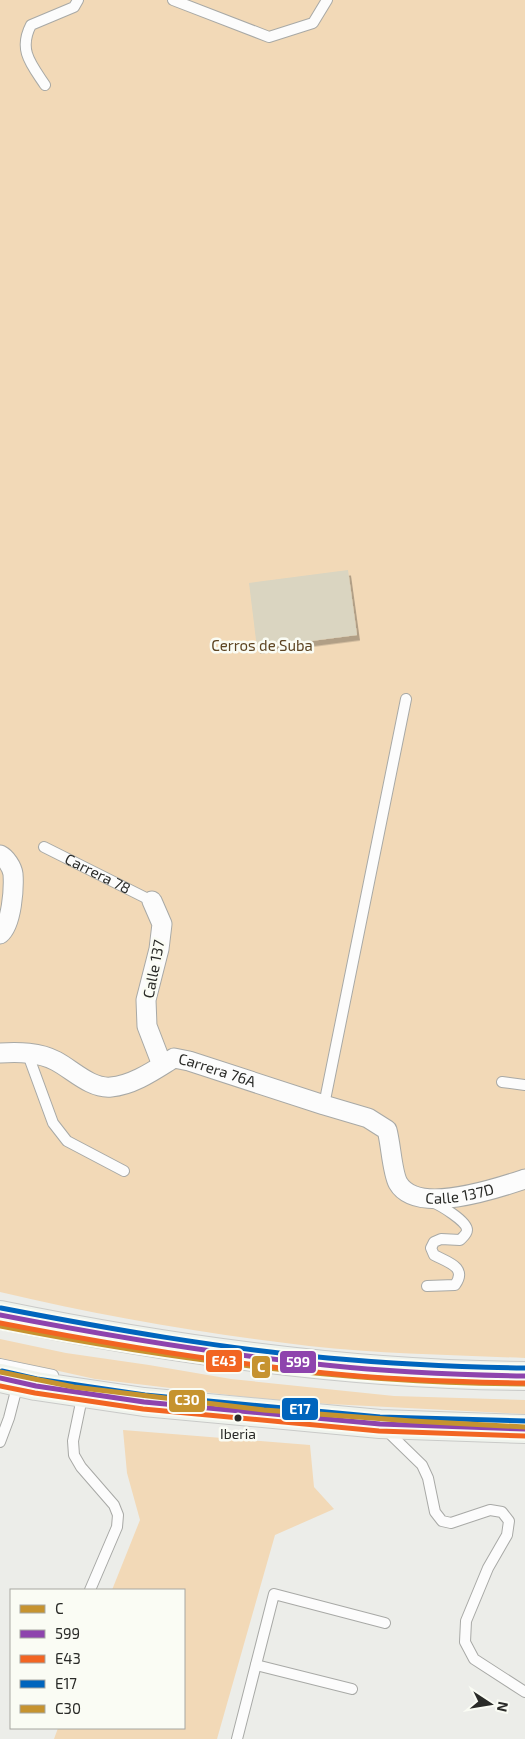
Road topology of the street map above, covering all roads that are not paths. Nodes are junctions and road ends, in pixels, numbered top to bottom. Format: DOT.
graph roads {
  1 [pos="78,0"];
  2 [pos="173,0"];
  3 [pos="327,0"];
  4 [pos="45,85"];
  5 [pos="406,699"];
  6 [pos="44,847"];
  7 [pos="3,856"];
  8 [pos="152,901"];
  9 [pos="0,934"];
  10 [pos="27,1052"];
  11 [pos="0,1053"];
  12 [pos="162,1065"];
  13 [pos="502,1082"];
  14 [pos="525,1085"];
  15 [pos="324,1105"];
  16 [pos="124,1171"];
  17 [pos="525,1179"];
  18 [pos="398,1183"];
  19 [pos="425,1198"];
  20 [pos="427,1286"];
  21 [pos="0,1315"];
  22 [pos="0,1326"];
  23 [pos="6,1374"];
  24 [pos="525,1376"];
  25 [pos="525,1384"];
  26 [pos="83,1393"];
  27 [pos="525,1420"];
  28 [pos="380,1424"];
  29 [pos="525,1429"];
  30 [pos="0,1442"];
  31 [pos="90,1589"];
  32 [pos="386,1623"];
  33 [pos="256,1665"];
  34 [pos="352,1689"];
  35 [pos="525,1692"];
  36 [pos="237,1739"];
  1 -- 4 [label="lane"];
  2 -- 3 [label="lane"];
  5 -- 15 [label="lane"];
  6 -- 8 [label="lane, Carrera 78"];
  7 -- 9 [label="street"];
  8 -- 12 [label="street, Calle 137"];
  10 -- 11 [label="street, Carrera 76A"];
  10 -- 12 [label="street, Carrera 76A"];
  10 -- 16 [label="lane"];
  12 -- 15 [label="street, Carrera 76A"];
  13 -- 14 [label="lane"];
  15 -- 18 [label="street, Carrera 76A"];
  17 -- 19 [label="street, Calle 137D"];
  18 -- 19 [label="street, Calle 137D"];
  19 -- 20 [label="lane"];
  21 -- 24 [label="main road"];
  22 -- 25 [label="lane"];
  23 -- 26 [label="main road"];
  23 -- 27 [label="lane"];
  23 -- 30 [label="lane"];
  26 -- 28 [label="main road"];
  26 -- 31 [label="lane"];
  28 -- 29 [label="main road"];
  28 -- 35 [label="lane"];
  32 -- 33 [label="lane"];
  33 -- 34 [label="lane"];
  33 -- 36 [label="lane"];
}
